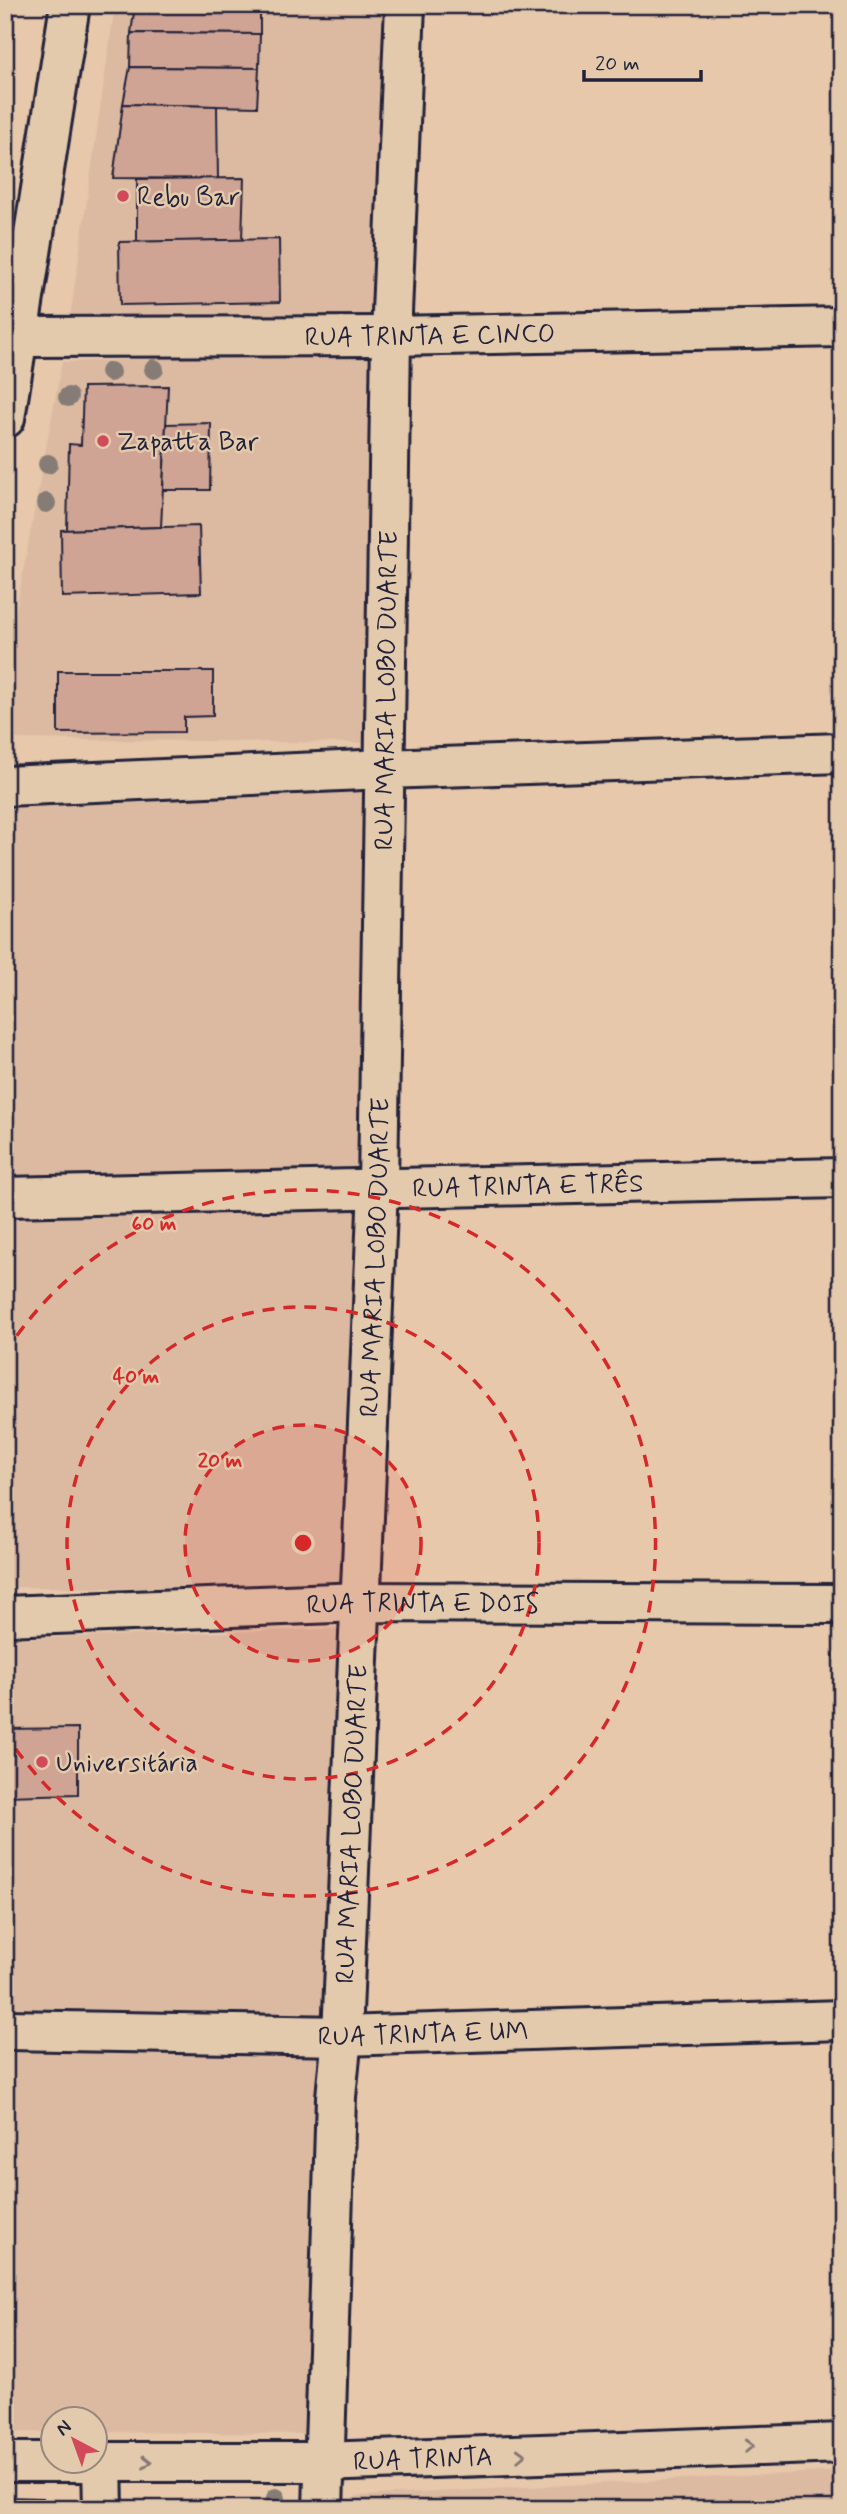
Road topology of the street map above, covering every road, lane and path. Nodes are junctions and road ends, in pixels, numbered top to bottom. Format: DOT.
graph roads {
  1 [pos="70,5"];
  2 [pos="405,5"];
  3 [pos="842,327"];
  4 [pos="391,336"];
  5 [pos="19,337"];
  6 [pos="5,418"];
  7 [pos="842,753"];
  8 [pos="385,769"];
  9 [pos="5,786"];
  10 [pos="842,1178"];
  11 [pos="377,1187"];
  12 [pos="5,1197"];
  13 [pos="360,1602"];
  14 [pos="842,1604"];
  15 [pos="5,1616"];
  16 [pos="842,2020"];
  17 [pos="5,2030"];
  18 [pos="342,2036"];
  19 [pos="842,2442"];
  20 [pos="5,2462"];
  21 [pos="38,2462"];
  22 [pos="108,2462"];
  23 [pos="323,2462"];
  24 [pos="102,2476"];
  25 [pos="103,2509"];
  26 [pos="323,2509"];
  1 -- 5 [label="street"];
  2 -- 4 [label="street, RUA MARIA LOBO DUARTE"];
  3 -- 4 [label="street, RUA TRINTA E CINCO"];
  4 -- 5 [label="street, RUA TRINTA E CINCO"];
  4 -- 8 [label="street, RUA MARIA LOBO DUARTE"];
  5 -- 6 [label="street"];
  7 -- 8 [label="street"];
  8 -- 9 [label="street"];
  8 -- 11 [label="street, RUA MARIA LOBO DUARTE"];
  10 -- 11 [label="street, RUA TRINTA E TRÊS"];
  11 -- 12 [label="street, RUA TRINTA E TRÊS"];
  11 -- 13 [label="street, RUA MARIA LOBO DUARTE"];
  13 -- 14 [label="street, RUA TRINTA E DOIS"];
  13 -- 15 [label="street, RUA TRINTA E DOIS"];
  13 -- 18 [label="street, RUA MARIA LOBO DUARTE"];
  16 -- 18 [label="street, RUA TRINTA E UM"];
  17 -- 18 [label="street, RUA TRINTA E UM"];
  18 -- 23 [label="street, RUA MARIA LOBO DUARTE"];
  23 -- 19 [label="street, RUA TRINTA, one-way"];
  20 -- 21 [label="street, RUA TRINTA"];
  22 -- 23 [label="street, RUA TRINTA, one-way"];
  23 -- 26 [label="street, RUA MARIA LOBO DUARTE"];
  24 -- 25 [label="street"];
}
